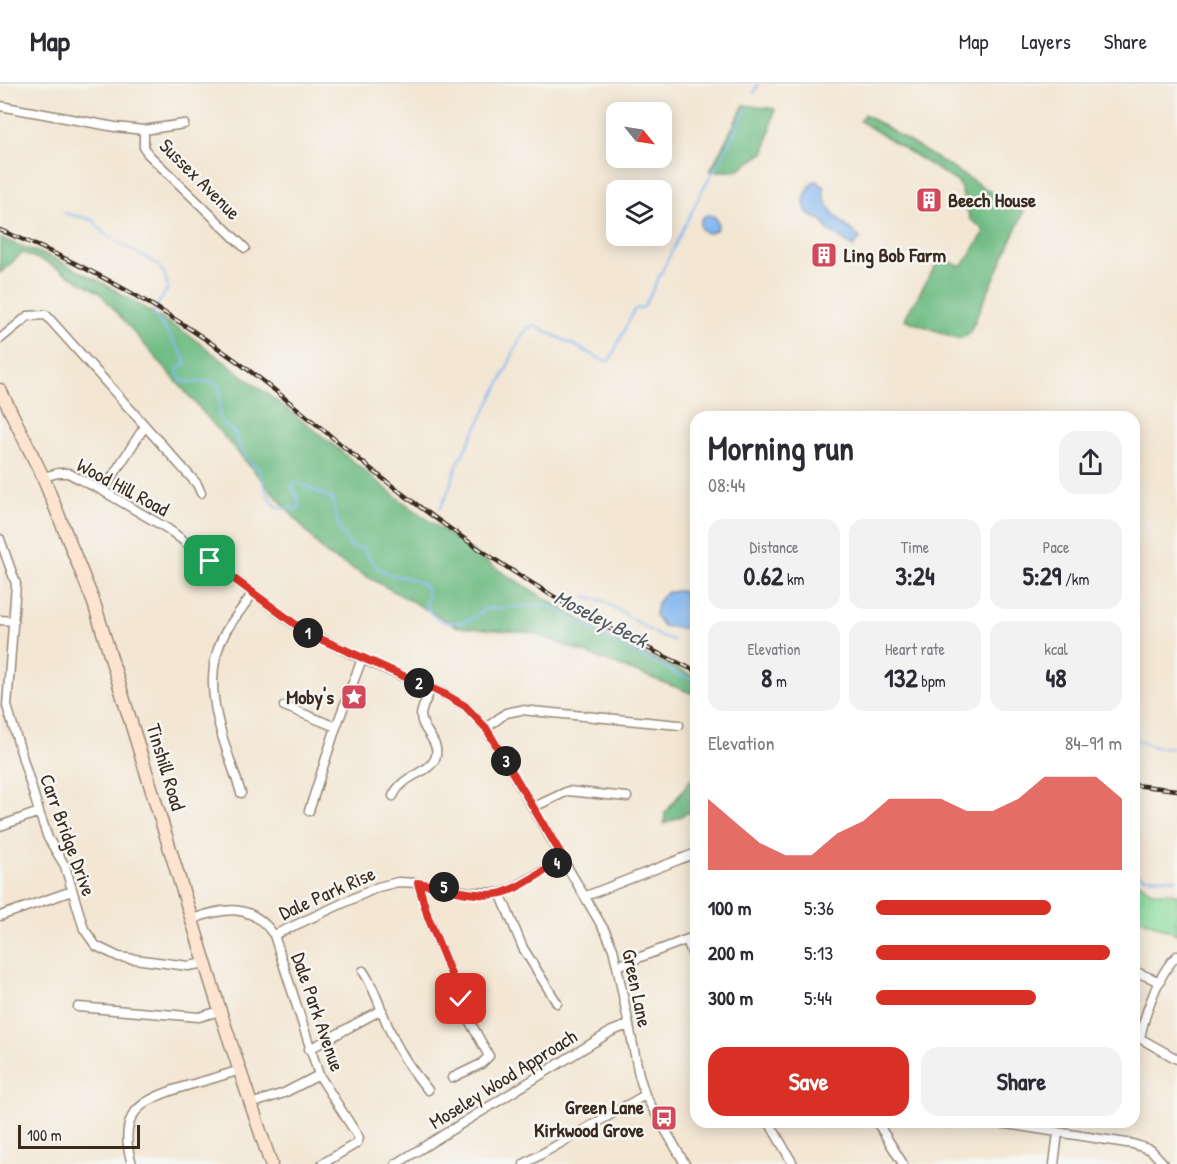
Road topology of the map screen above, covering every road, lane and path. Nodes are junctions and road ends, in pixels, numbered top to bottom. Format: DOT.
graph roads {
  1 [pos="0,106"];
  2 [pos="184,124"];
  3 [pos="144,130"];
  4 [pos="245,248"];
  5 [pos="0,339"];
  6 [pos="0,390"];
  7 [pos="145,426"];
  8 [pos="43,477"];
  9 [pos="103,491"];
  10 [pos="201,493"];
  11 [pos="0,539"];
  12 [pos="253,593"];
  13 [pos="0,620"];
  14 [pos="14,621"];
  15 [pos="362,659"];
  16 [pos="431,688"];
  17 [pos="284,706"];
  18 [pos="679,725"];
  19 [pos="336,727"];
  20 [pos="486,728"];
  21 [pos="241,793"];
  22 [pos="393,796"];
  23 [pos="627,797"];
  24 [pos="534,807"];
  25 [pos="309,810"];
  26 [pos="39,812"];
  27 [pos="0,826"];
  28 [pos="690,855"];
  29 [pos="564,859"];
  30 [pos="418,883"];
  31 [pos="72,891"];
  32 [pos="500,893"];
  33 [pos="586,896"];
  34 [pos="0,916"];
  35 [pos="192,919"];
  36 [pos="274,935"];
  37 [pos="690,939"];
  38 [pos="687,940"];
  39 [pos="690,948"];
  40 [pos="1177,956"];
  41 [pos="206,963"];
  42 [pos="617,966"];
  43 [pos="363,971"];
  44 [pos="1140,974"];
  45 [pos="1160,982"];
  46 [pos="557,1003"];
  47 [pos="78,1007"];
  48 [pos="382,1010"];
  49 [pos="220,1011"];
  50 [pos="628,1025"];
  51 [pos="1140,1030"];
  52 [pos="1140,1039"];
  53 [pos="309,1049"];
  54 [pos="1177,1059"];
  55 [pos="240,1070"];
  56 [pos="319,1075"];
  57 [pos="452,1078"];
  58 [pos="428,1090"];
  59 [pos="645,1095"];
  60 [pos="251,1104"];
  61 [pos="772,1128"];
  62 [pos="881,1128"];
  63 [pos="1034,1128"];
  64 [pos="1058,1133"];
  65 [pos="132,1164"];
  66 [pos="271,1164"];
  67 [pos="322,1164"];
  68 [pos="396,1164"];
  69 [pos="524,1164"];
  70 [pos="685,1164"];
  71 [pos="793,1164"];
  72 [pos="903,1164"];
  73 [pos="1054,1164"];
  74 [pos="1164,1164"];
  1 -- 3 [label="street, Sussex Avenue"];
  2 -- 3 [label="street"];
  3 -- 4 [label="street, Sussex Avenue"];
  5 -- 7 [label="street"];
  6 -- 8 [label="street, Tinshill Road"];
  7 -- 9 [label="street"];
  7 -- 10 [label="street"];
  8 -- 9 [label="street, Wood Hill Road"];
  8 -- 35 [label="street, Tinshill Road"];
  9 -- 12 [label="street, Wood Hill Road"];
  11 -- 14 [label="street, Carr Bridge Drive"];
  12 -- 15 [label="street, Wood Hill Road"];
  12 -- 21 [label="street"];
  13 -- 14 [label="street"];
  14 -- 26 [label="street, Carr Bridge Drive"];
  15 -- 16 [label="street, Wood Hill Road"];
  15 -- 19 [label="street"];
  16 -- 20 [label="street, Green Lane"];
  16 -- 22 [label="street"];
  17 -- 19 [label="street"];
  18 -- 20 [label="street"];
  19 -- 25 [label="street"];
  20 -- 24 [label="street, Green Lane"];
  23 -- 24 [label="street"];
  24 -- 29 [label="street, Green Lane"];
  26 -- 27 [label="street"];
  26 -- 31 [label="street, Carr Bridge Drive"];
  28 -- 33 [label="street"];
  29 -- 32 [label="street, Dale Park Rise"];
  29 -- 33 [label="street, Green Lane"];
  30 -- 32 [label="street, Dale Park Rise"];
  30 -- 36 [label="street, Dale Park Rise"];
  30 -- 57 [label="street"];
  31 -- 34 [label="street"];
  31 -- 41 [label="street, Carr Bridge Drive"];
  32 -- 46 [label="street"];
  33 -- 42 [label="street, Green Lane"];
  35 -- 36 [label="street, Dale Park Avenue"];
  35 -- 41 [label="street, Tinshill Road"];
  36 -- 53 [label="street, Dale Park Avenue"];
  37 -- 38 [label="street"];
  38 -- 39 [label="street"];
  38 -- 42 [label="street"];
  40 -- 45 [label="street"];
  41 -- 49 [label="street, Tinshill Road"];
  42 -- 50 [label="street, Green Lane"];
  43 -- 48 [label="street"];
  44 -- 45 [label="street"];
  45 -- 51 [label="street"];
  47 -- 49 [label="street"];
  48 -- 53 [label="street"];
  48 -- 58 [label="street"];
  49 -- 55 [label="street, Tinshill Road"];
  50 -- 59 [label="street, Green Lane"];
  50 -- 68 [label="street, Moseley Wood Approach"];
  52 -- 54 [label="street"];
  53 -- 56 [label="street, Dale Park Avenue"];
  55 -- 60 [label="street, Tinshill Road"];
  55 -- 65 [label="street"];
  56 -- 60 [label="street"];
  56 -- 67 [label="street, Dale Park Avenue"];
  59 -- 69 [label="street"];
  59 -- 70 [label="street, Green Lane"];
  60 -- 66 [label="street, Tinshill Road"];
  61 -- 71 [label="street"];
  62 -- 72 [label="street"];
  63 -- 64 [label="street"];
  64 -- 73 [label="street"];
  64 -- 74 [label="street"];
}
